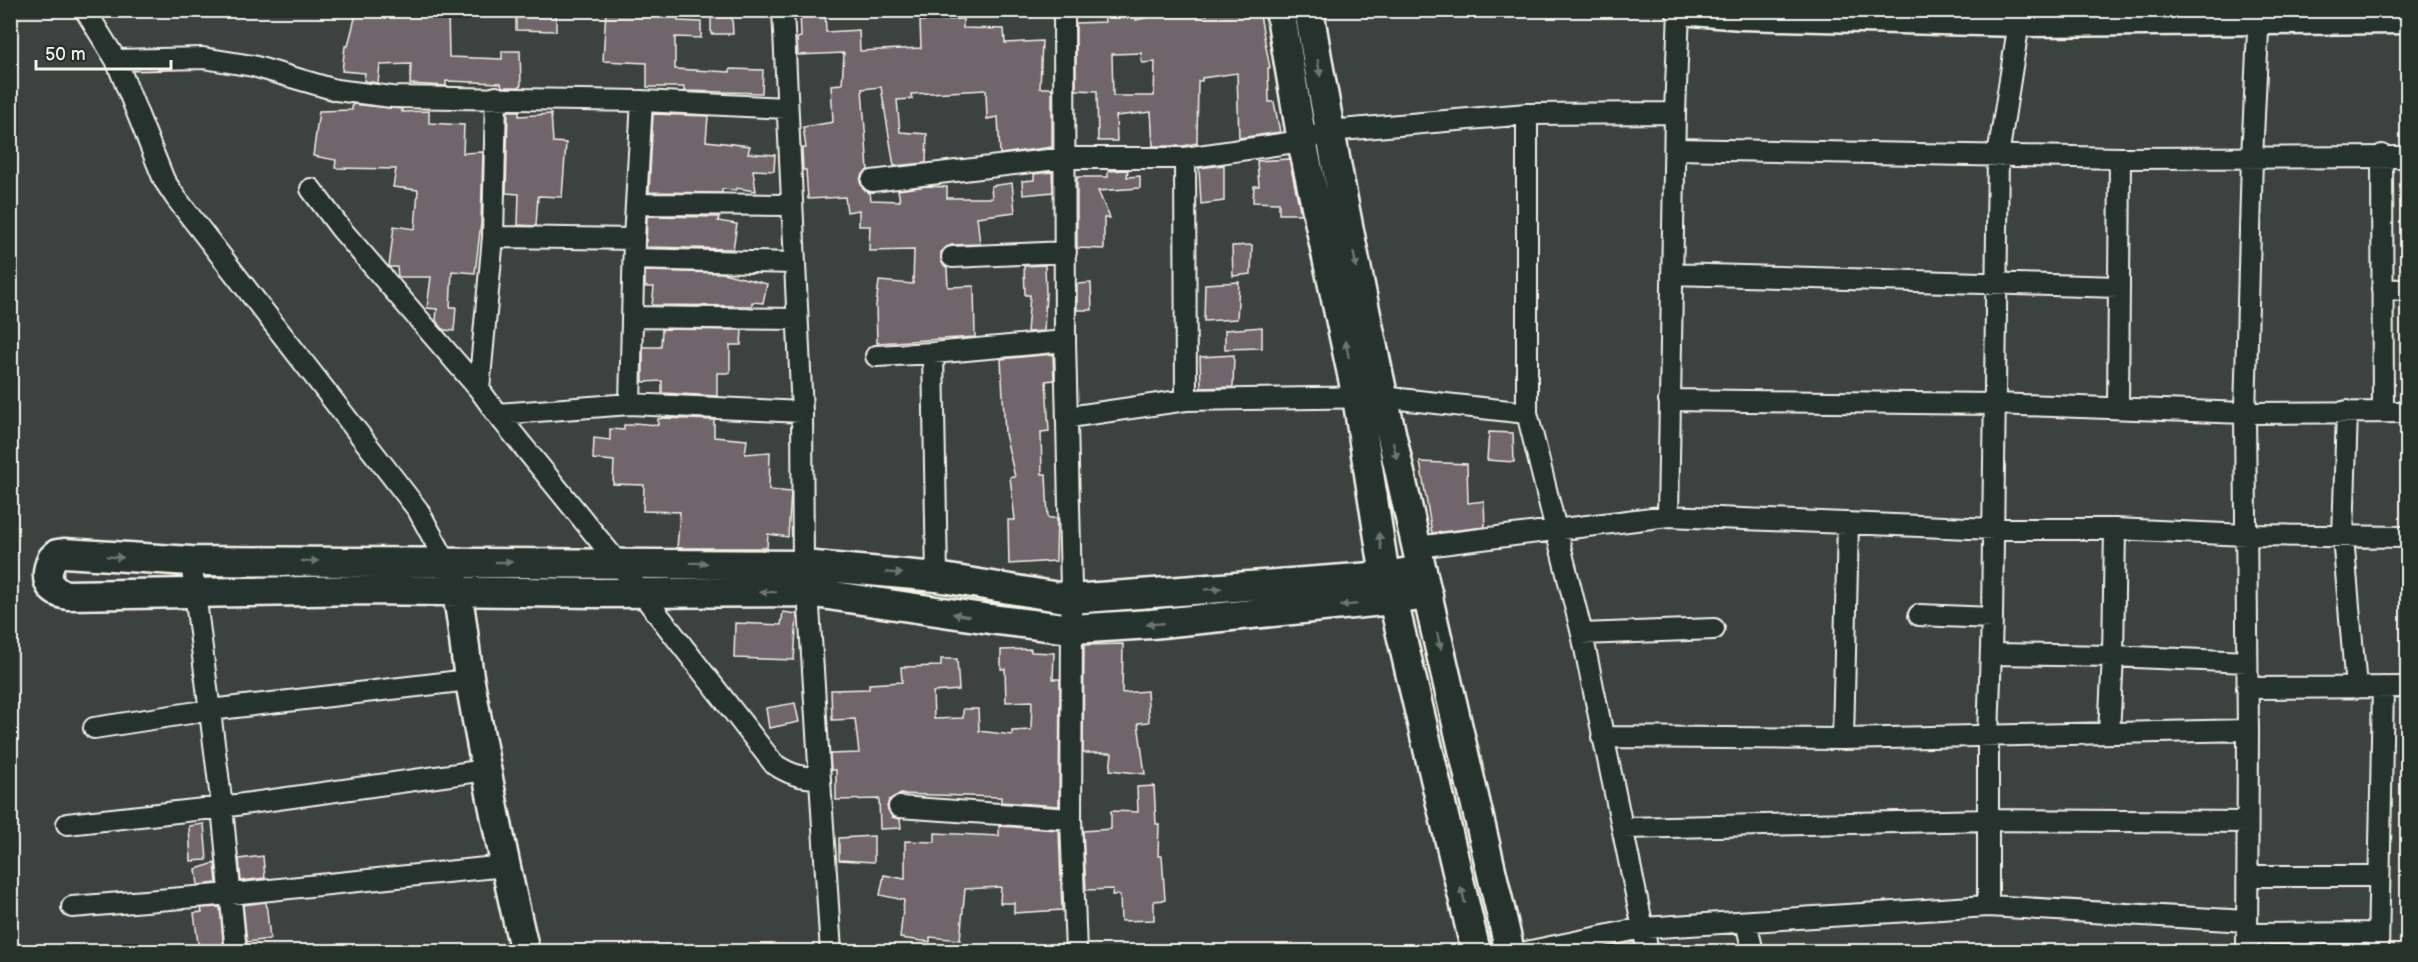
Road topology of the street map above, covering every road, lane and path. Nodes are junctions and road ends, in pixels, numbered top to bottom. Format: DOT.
graph roads {
  1 [pos="85,10"];
  2 [pos="783,10"];
  3 [pos="1064,10"];
  4 [pos="1280,10"];
  5 [pos="1309,10"];
  6 [pos="1680,10"];
  7 [pos="2020,16"];
  8 [pos="2259,16"];
  9 [pos="2408,19"];
  10 [pos="116,60"];
  11 [pos="496,97"];
  12 [pos="642,101"];
  13 [pos="786,108"];
  14 [pos="1675,113"];
  15 [pos="1527,114"];
  16 [pos="1329,131"];
  17 [pos="1302,141"];
  18 [pos="1676,149"];
  19 [pos="2382,155"];
  20 [pos="1998,156"];
  21 [pos="2408,156"];
  22 [pos="1065,158"];
  23 [pos="1185,158"];
  24 [pos="2120,158"];
  25 [pos="2252,158"];
  26 [pos="872,181"];
  27 [pos="311,189"];
  28 [pos="636,204"];
  29 [pos="791,205"];
  30 [pos="493,237"];
  31 [pos="634,249"];
  32 [pos="1066,252"];
  33 [pos="952,257"];
  34 [pos="794,263"];
  35 [pos="1673,274"];
  36 [pos="1996,283"];
  37 [pos="2119,287"];
  38 [pos="2382,289"];
  39 [pos="2408,290"];
  40 [pos="632,317"];
  41 [pos="797,319"];
  42 [pos="1065,340"];
  43 [pos="933,353"];
  44 [pos="876,356"];
  45 [pos="479,389"];
  46 [pos="1370,397"];
  47 [pos="1186,400"];
  48 [pos="1669,400"];
  49 [pos="630,404"];
  50 [pos="1994,404"];
  51 [pos="2118,407"];
  52 [pos="2347,411"];
  53 [pos="2383,411"];
  54 [pos="802,412"];
  55 [pos="2408,412"];
  56 [pos="1527,413"];
  57 [pos="2245,413"];
  58 [pos="497,414"];
  59 [pos="1069,417"];
  60 [pos="1668,516"];
  61 [pos="1848,523"];
  62 [pos="1558,529"];
  63 [pos="1994,529"];
  64 [pos="2115,529"];
  65 [pos="2246,535"];
  66 [pos="2343,537"];
  67 [pos="2408,537"];
  68 [pos="191,561"];
  69 [pos="446,562"];
  70 [pos="618,563"];
  71 [pos="803,564"];
  72 [pos="1423,570"];
  73 [pos="937,577"];
  74 [pos="1389,588"];
  75 [pos="457,591"];
  76 [pos="641,592"];
  77 [pos="808,592"];
  78 [pos="195,594"];
  79 [pos="1071,599"];
  80 [pos="1919,615"];
  81 [pos="1992,618"];
  82 [pos="1072,629"];
  83 [pos="1714,629"];
  84 [pos="1582,634"];
  85 [pos="1992,654"];
  86 [pos="2113,656"];
  87 [pos="2247,662"];
  88 [pos="469,680"];
  89 [pos="2356,687"];
  90 [pos="2383,687"];
  91 [pos="2408,687"];
  92 [pos="2247,688"];
  93 [pos="210,710"];
  94 [pos="94,728"];
  95 [pos="2248,730"];
  96 [pos="2109,733"];
  97 [pos="1602,737"];
  98 [pos="1988,737"];
  99 [pos="1844,739"];
  100 [pos="486,770"];
  101 [pos="819,778"];
  102 [pos="222,807"];
  103 [pos="899,807"];
  104 [pos="1071,819"];
  105 [pos="1989,820"];
  106 [pos="2247,822"];
  107 [pos="67,824"];
  108 [pos="1623,828"];
  109 [pos="505,866"];
  110 [pos="2247,876"];
  111 [pos="2379,876"];
  112 [pos="231,894"];
  113 [pos="1988,906"];
  114 [pos="72,907"];
  115 [pos="1746,922"];
  116 [pos="1643,928"];
  117 [pos="2247,935"];
  118 [pos="2378,942"];
  119 [pos="236,951"];
  120 [pos="525,951"];
  121 [pos="831,951"];
  122 [pos="1076,951"];
  123 [pos="1476,951"];
  124 [pos="1510,951"];
  125 [pos="1526,951"];
  126 [pos="1648,951"];
  127 [pos="1753,951"];
  1 -- 10 [label="street"];
  2 -- 13 [label="street"];
  3 -- 22 [label="street"];
  4 -- 17 [label="street"];
  5 -- 16 [label="street, one-way"];
  6 -- 7 [label="street"];
  6 -- 14 [label="street"];
  7 -- 8 [label="street"];
  7 -- 20 [label="street"];
  8 -- 9 [label="street"];
  8 -- 25 [label="street"];
  10 -- 11 [label="street"];
  10 -- 69 [label="street"];
  11 -- 12 [label="street"];
  11 -- 30 [label="street"];
  12 -- 13 [label="street"];
  12 -- 28 [label="street"];
  13 -- 29 [label="street"];
  14 -- 15 [label="street"];
  14 -- 18 [label="street"];
  15 -- 16 [label="street"];
  15 -- 56 [label="street"];
  16 -- 17 [label="street"];
  16 -- 46 [label="street, one-way"];
  17 -- 23 [label="street"];
  46 -- 17 [label="street, one-way"];
  18 -- 20 [label="street"];
  18 -- 35 [label="street"];
  19 -- 21 [label="street"];
  19 -- 25 [label="street"];
  19 -- 38 [label="street"];
  20 -- 24 [label="street"];
  20 -- 36 [label="street"];
  22 -- 23 [label="street"];
  22 -- 26 [label="street"];
  22 -- 32 [label="street"];
  23 -- 47 [label="street"];
  24 -- 25 [label="street"];
  24 -- 37 [label="street"];
  25 -- 57 [label="street"];
  27 -- 45 [label="street"];
  28 -- 29 [label="street"];
  28 -- 31 [label="street"];
  29 -- 34 [label="street"];
  30 -- 31 [label="street"];
  30 -- 45 [label="street"];
  31 -- 34 [label="street"];
  31 -- 40 [label="street"];
  32 -- 33 [label="street"];
  32 -- 42 [label="street"];
  34 -- 41 [label="street"];
  35 -- 36 [label="street"];
  35 -- 48 [label="street"];
  36 -- 37 [label="street"];
  36 -- 50 [label="street"];
  37 -- 51 [label="street"];
  38 -- 39 [label="street"];
  38 -- 53 [label="street"];
  40 -- 41 [label="street"];
  40 -- 49 [label="street"];
  41 -- 54 [label="street"];
  42 -- 43 [label="street"];
  42 -- 59 [label="street"];
  43 -- 44 [label="street"];
  43 -- 73 [label="street"];
  45 -- 58 [label="street"];
  46 -- 47 [label="street"];
  46 -- 56 [label="street"];
  46 -- 72 [label="street, one-way"];
  74 -- 46 [label="street, one-way"];
  47 -- 59 [label="street"];
  48 -- 50 [label="street"];
  48 -- 60 [label="street"];
  49 -- 54 [label="street"];
  49 -- 58 [label="street"];
  50 -- 51 [label="street"];
  50 -- 63 [label="street"];
  51 -- 57 [label="street"];
  52 -- 53 [label="street"];
  52 -- 57 [label="street"];
  52 -- 66 [label="street"];
  53 -- 55 [label="street"];
  54 -- 71 [label="street"];
  56 -- 62 [label="street"];
  57 -- 65 [label="street"];
  58 -- 70 [label="street"];
  59 -- 79 [label="street"];
  60 -- 61 [label="street"];
  60 -- 62 [label="street"];
  61 -- 63 [label="street"];
  61 -- 99 [label="street"];
  62 -- 72 [label="street"];
  62 -- 84 [label="street"];
  63 -- 64 [label="street"];
  63 -- 81 [label="street"];
  64 -- 65 [label="street"];
  64 -- 86 [label="street"];
  65 -- 66 [label="street"];
  65 -- 87 [label="street"];
  66 -- 67 [label="street"];
  66 -- 89 [label="street"];
  68 -- 69 [label="street, one-way"];
  68 -- 78 [label="street"];
  78 -- 68 [label="street, one-way"];
  69 -- 70 [label="street, one-way"];
  69 -- 75 [label="street"];
  70 -- 71 [label="street, one-way"];
  70 -- 76 [label="street"];
  71 -- 73 [label="street, one-way"];
  71 -- 77 [label="street"];
  72 -- 74 [label="street"];
  72 -- 124 [label="street, one-way"];
  73 -- 79 [label="street"];
  79 -- 74 [label="street, one-way"];
  74 -- 82 [label="street, one-way"];
  123 -- 74 [label="street, one-way"];
  75 -- 76 [label="street"];
  75 -- 78 [label="street"];
  75 -- 88 [label="street"];
  77 -- 76 [label="street, one-way"];
  76 -- 101 [label="street"];
  82 -- 77 [label="street, one-way"];
  77 -- 101 [label="street"];
  78 -- 93 [label="street"];
  79 -- 82 [label="street"];
  80 -- 81 [label="street"];
  81 -- 85 [label="street"];
  82 -- 104 [label="street"];
  83 -- 84 [label="street"];
  84 -- 97 [label="street"];
  85 -- 86 [label="street"];
  85 -- 98 [label="street"];
  86 -- 87 [label="street"];
  86 -- 96 [label="street"];
  87 -- 92 [label="street"];
  88 -- 93 [label="street"];
  88 -- 100 [label="street"];
  89 -- 90 [label="street"];
  89 -- 92 [label="street"];
  90 -- 91 [label="street"];
  90 -- 111 [label="street"];
  92 -- 95 [label="street"];
  93 -- 94 [label="street"];
  93 -- 102 [label="street"];
  95 -- 96 [label="street"];
  95 -- 106 [label="street"];
  96 -- 98 [label="street"];
  97 -- 99 [label="street"];
  97 -- 108 [label="street"];
  98 -- 99 [label="street"];
  98 -- 105 [label="street"];
  100 -- 102 [label="street"];
  100 -- 109 [label="street"];
  101 -- 121 [label="street"];
  102 -- 107 [label="street"];
  102 -- 112 [label="street"];
  103 -- 104 [label="street"];
  104 -- 122 [label="street"];
  105 -- 106 [label="street"];
  105 -- 108 [label="street"];
  105 -- 113 [label="street"];
  106 -- 110 [label="street"];
  108 -- 116 [label="street"];
  109 -- 112 [label="street"];
  109 -- 120 [label="street"];
  110 -- 111 [label="street"];
  110 -- 117 [label="street"];
  111 -- 118 [label="street"];
  112 -- 114 [label="street"];
  112 -- 119 [label="street"];
  113 -- 115 [label="street"];
  113 -- 117 [label="street"];
  115 -- 116 [label="street"];
  115 -- 127 [label="street"];
  116 -- 125 [label="street"];
  116 -- 126 [label="street"];
  117 -- 118 [label="street"];
}
